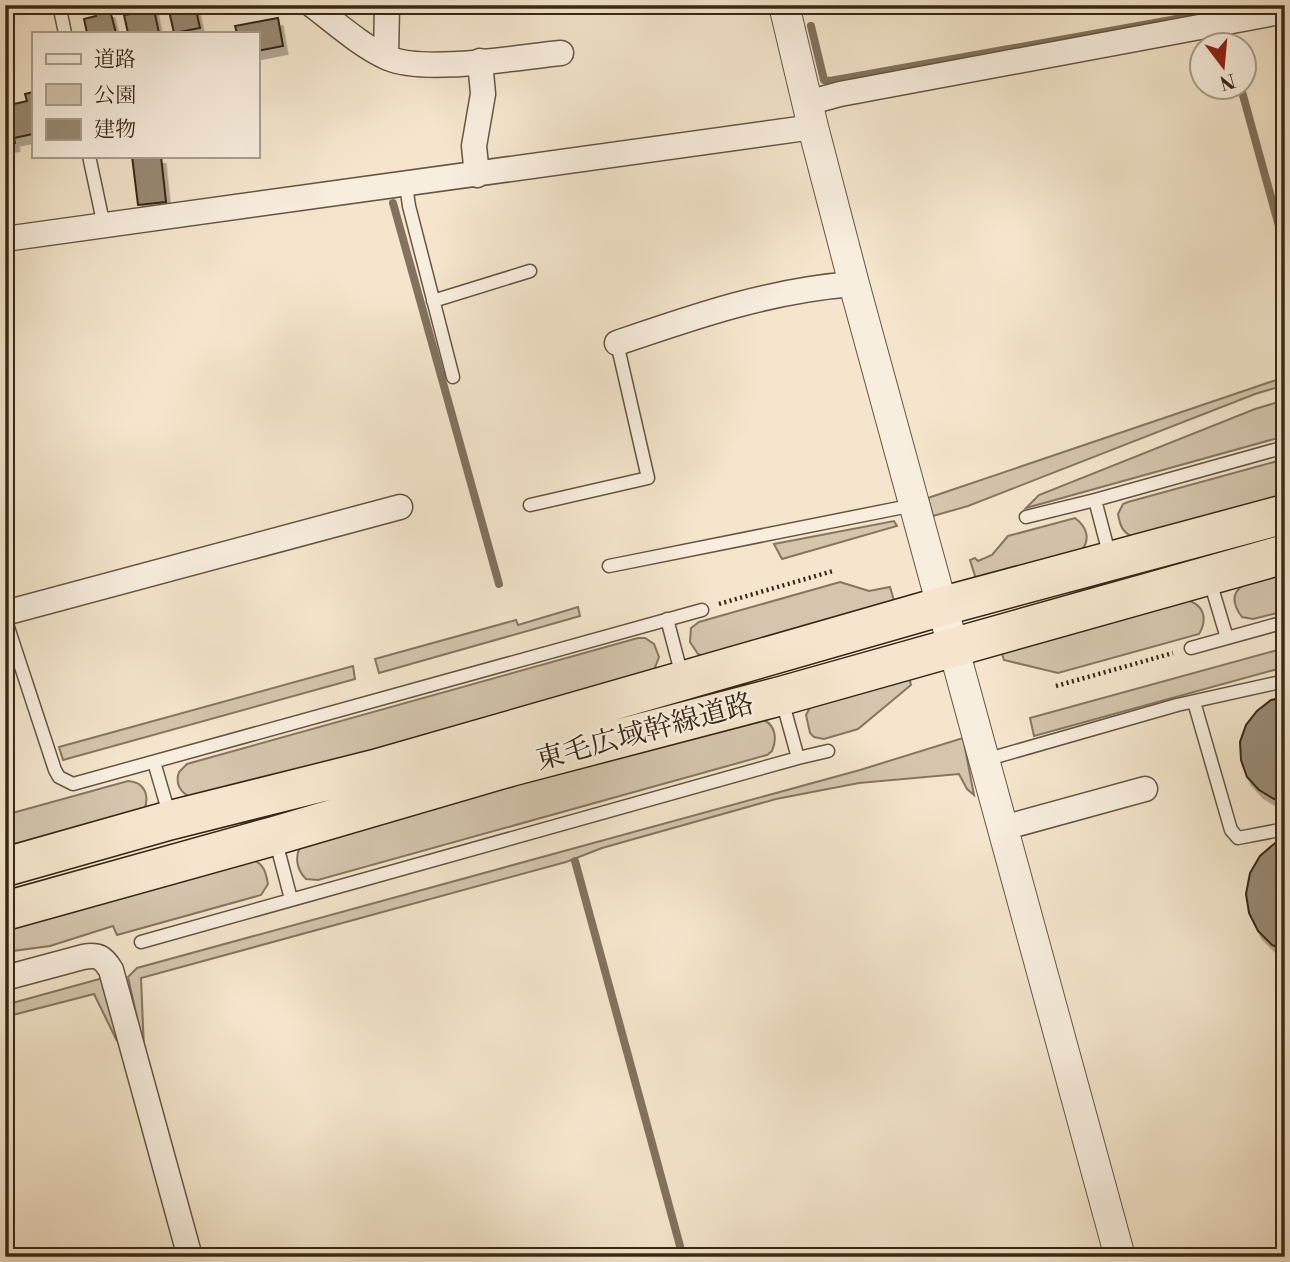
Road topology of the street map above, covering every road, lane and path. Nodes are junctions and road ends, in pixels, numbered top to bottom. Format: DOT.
graph roads {
  1 [pos="59,5"];
  2 [pos="312,5"];
  3 [pos="784,5"];
  4 [pos="387,6"];
  5 [pos="1285,10"];
  6 [pos="65,32"];
  7 [pos="561,53"];
  8 [pos="386,57"];
  9 [pos="480,61"];
  10 [pos="810,115"];
  11 [pos="89,158"];
  12 [pos="477,175"];
  13 [pos="406,185"];
  14 [pos="104,226"];
  15 [pos="5,239"];
  16 [pos="530,271"];
  17 [pos="855,284"];
  18 [pos="433,301"];
  19 [pos="617,344"];
  20 [pos="453,377"];
  21 [pos="1285,447"];
  22 [pos="1095,500"];
  23 [pos="530,505"];
  24 [pos="915,505"];
  25 [pos="400,507"];
  26 [pos="1285,514"];
  27 [pos="1026,517"];
  28 [pos="1285,554"];
  29 [pos="1111,561"];
  30 [pos="609,566"];
  31 [pos="833,571"];
  32 [pos="1209,577"];
  33 [pos="943,606"];
  34 [pos="702,610"];
  35 [pos="5,615"];
  36 [pos="667,619"];
  37 [pos="1285,622"];
  38 [pos="1227,638"];
  39 [pos="954,648"];
  40 [pos="1191,648"];
  41 [pos="683,679"];
  42 [pos="1285,681"];
  43 [pos="1056,686"];
  44 [pos="781,696"];
  45 [pos="1194,702"];
  46 [pos="828,751"];
  47 [pos="798,758"];
  48 [pos="984,760"];
  49 [pos="154,762"];
  50 [pos="1144,789"];
  51 [pos="171,820"];
  52 [pos="1003,828"];
  53 [pos="1285,829"];
  54 [pos="274,836"];
  55 [pos="5,867"];
  56 [pos="291,899"];
  57 [pos="5,911"];
  58 [pos="141,942"];
  59 [pos="5,978"];
  60 [pos="190,1257"];
  61 [pos="1120,1257"];
  1 -- 6 [label="lane"];
  2 -- 8 [label="street"];
  3 -- 10 [label="street"];
  4 -- 8 [label="street"];
  5 -- 10 [label="street"];
  7 -- 9 [label="street"];
  8 -- 9 [label="street"];
  9 -- 12 [label="street"];
  10 -- 12 [label="street"];
  10 -- 17 [label="street"];
  11 -- 14 [label="lane"];
  12 -- 13 [label="street"];
  13 -- 14 [label="street"];
  13 -- 18 [label="lane"];
  14 -- 15 [label="street"];
  16 -- 18 [label="lane"];
  17 -- 19 [label="street"];
  17 -- 24 [label="street"];
  18 -- 20 [label="lane"];
  19 -- 23 [label="lane"];
  21 -- 22 [label="lane"];
  22 -- 27 [label="lane"];
  22 -- 29 [label="lane"];
  24 -- 30 [label="lane"];
  24 -- 33 [label="street"];
  25 -- 35 [label="street"];
  26 -- 29 [label="highway, 東毛広域幹線道路"];
  28 -- 32 [label="highway, 東毛広域幹線道路"];
  29 -- 33 [label="highway, 東毛広域幹線道路"];
  31 -- 34 [label="path"];
  32 -- 38 [label="lane"];
  32 -- 39 [label="highway, 東毛広域幹線道路"];
  33 -- 39 [label="street"];
  33 -- 41 [label="highway, 東毛広域幹線道路"];
  34 -- 36 [label="lane"];
  35 -- 49 [label="lane"];
  36 -- 41 [label="lane"];
  36 -- 49 [label="lane"];
  37 -- 38 [label="lane"];
  38 -- 40 [label="lane"];
  39 -- 44 [label="highway, 東毛広域幹線道路"];
  39 -- 48 [label="street"];
  40 -- 43 [label="path"];
  41 -- 51 [label="highway, 東毛広域幹線道路"];
  42 -- 45 [label="lane"];
  44 -- 47 [label="lane"];
  44 -- 54 [label="highway, 東毛広域幹線道路"];
  45 -- 48 [label="lane"];
  45 -- 53 [label="lane"];
  46 -- 47 [label="lane"];
  47 -- 56 [label="lane"];
  48 -- 52 [label="street"];
  49 -- 51 [label="lane"];
  50 -- 52 [label="street"];
  51 -- 55 [label="highway, 東毛広域幹線道路"];
  52 -- 61 [label="street"];
  54 -- 56 [label="lane"];
  54 -- 57 [label="highway, 東毛広域幹線道路"];
  56 -- 58 [label="lane"];
  59 -- 60 [label="street"];
}
